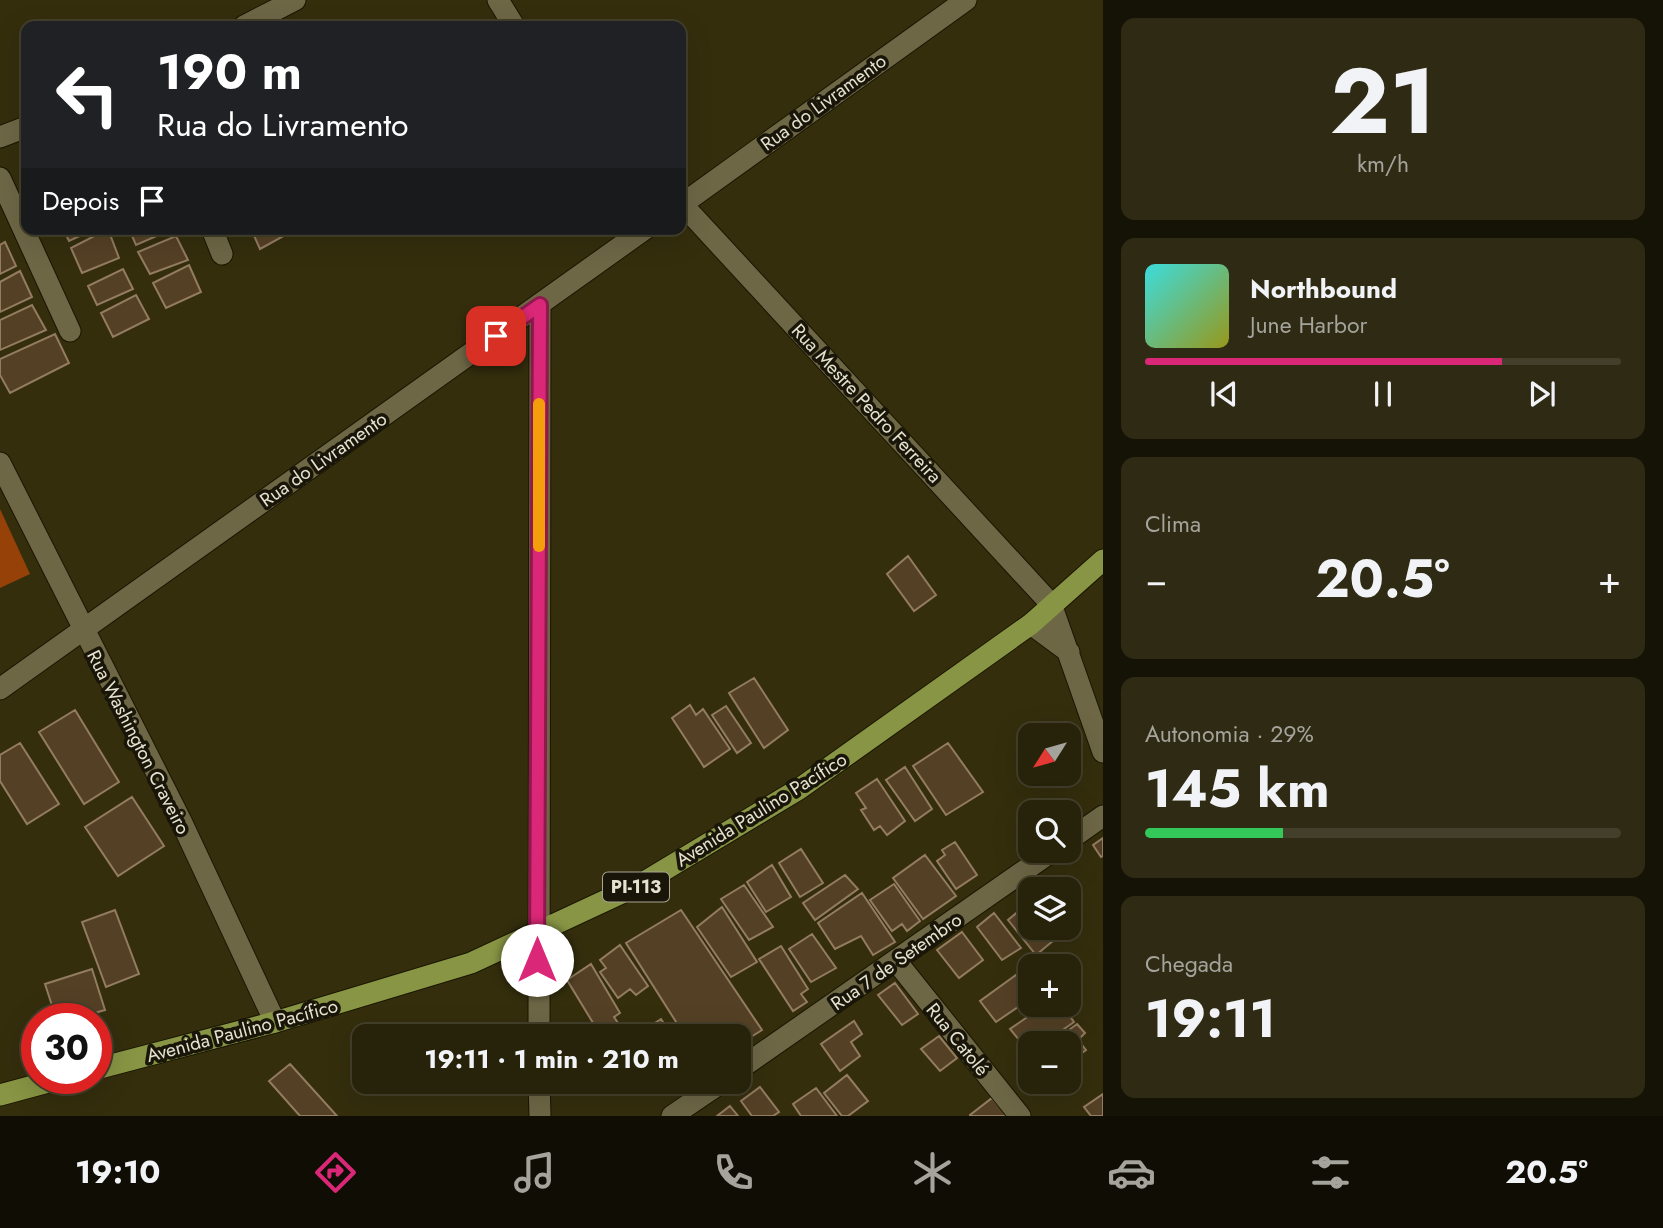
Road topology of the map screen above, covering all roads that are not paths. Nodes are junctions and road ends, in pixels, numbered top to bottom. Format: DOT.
graph roads {
  1 [pos="295,0"];
  2 [pos="498,0"];
  3 [pos="966,0"];
  4 [pos="254,21"];
  5 [pos="511,21"];
  6 [pos="21,129"];
  7 [pos="0,137"];
  8 [pos="0,178"];
  9 [pos="686,200"];
  10 [pos="686,209"];
  11 [pos="21,224"];
  12 [pos="26,235"];
  13 [pos="214,235"];
  14 [pos="637,235"];
  15 [pos="222,254"];
  16 [pos="540,305"];
  17 [pos="70,331"];
  18 [pos="0,463"];
  19 [pos="1103,560"];
  20 [pos="1051,604"];
  21 [pos="1031,624"];
  22 [pos="82,631"];
  23 [pos="1071,654"];
  24 [pos="0,689"];
  25 [pos="1103,752"];
  26 [pos="1103,816"];
  27 [pos="1081,832"];
  28 [pos="1035,863"];
  29 [pos="537,935"];
  30 [pos="896,961"];
  31 [pos="275,1022"];
  32 [pos="538,1024"];
  33 [pos="751,1061"];
  34 [pos="112,1065"];
  35 [pos="21,1089"];
  36 [pos="539,1094"];
  37 [pos="704,1094"];
  38 [pos="0,1095"];
  39 [pos="540,1116"];
  40 [pos="672,1116"];
  41 [pos="1020,1116"];
  1 -- 4 [label="street"];
  2 -- 5 [label="street"];
  3 -- 9 [label="street, Rua do Livramento"];
  6 -- 7 [label="street"];
  8 -- 11 [label="street"];
  10 -- 20 [label="street, Rua Mestre Pedro Ferreira"];
  12 -- 17 [label="street"];
  13 -- 15 [label="street"];
  14 -- 16 [label="street, Rua do Livramento"];
  16 -- 22 [label="street, Rua do Livramento"];
  16 -- 29 [label="street"];
  18 -- 22 [label="street, Rua Washington Craveiro"];
  19 -- 20 [label="main road, Avenida Paulino Pacífico / PI-113"];
  20 -- 21 [label="main road, Avenida Paulino Pacífico / PI-113"];
  20 -- 23 [label="street"];
  21 -- 23 [label="street"];
  21 -- 29 [label="main road, Avenida Paulino Pacífico / PI-113"];
  22 -- 24 [label="street, Rua do Livramento"];
  22 -- 31 [label="street, Rua Washington Craveiro"];
  23 -- 25 [label="street"];
  26 -- 27 [label="street"];
  28 -- 30 [label="street, Rua 7 de Setembro"];
  29 -- 31 [label="main road, Avenida Paulino Pacífico / PI-113"];
  29 -- 32 [label="street"];
  30 -- 33 [label="street, Rua 7 de Setembro"];
  30 -- 41 [label="street, Rua Catolé"];
  31 -- 34 [label="main road, Avenida Paulino Pacífico / PI-113"];
  35 -- 38 [label="main road"];
  36 -- 39 [label="street"];
  37 -- 40 [label="street"];
}
